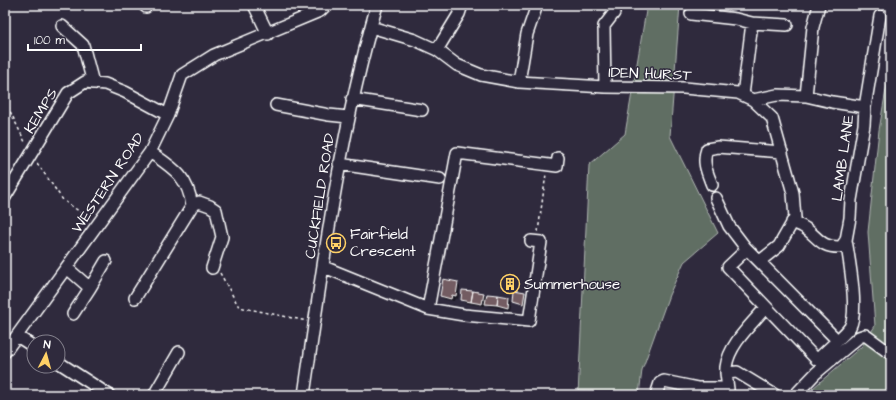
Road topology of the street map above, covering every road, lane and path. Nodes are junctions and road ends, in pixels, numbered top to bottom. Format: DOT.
graph roads {
  1 [pos="254,5"];
  2 [pos="326,5"];
  3 [pos="377,5"];
  4 [pos="462,5"];
  5 [pos="536,5"];
  6 [pos="819,5"];
  7 [pos="614,12"];
  8 [pos="691,14"];
  9 [pos="880,16"];
  10 [pos="752,23"];
  11 [pos="787,25"];
  12 [pos="62,26"];
  13 [pos="370,27"];
  14 [pos="268,34"];
  15 [pos="437,50"];
  16 [pos="519,82"];
  17 [pos="93,83"];
  18 [pos="605,88"];
  19 [pos="742,95"];
  20 [pos="806,96"];
  21 [pos="352,99"];
  22 [pos="753,100"];
  23 [pos="5,101"];
  24 [pos="276,105"];
  25 [pos="865,107"];
  26 [pos="422,110"];
  27 [pos="168,116"];
  28 [pos="348,117"];
  29 [pos="150,152"];
  30 [pos="782,152"];
  31 [pos="32,155"];
  32 [pos="558,158"];
  33 [pos="339,164"];
  34 [pos="548,165"];
  35 [pos="440,179"];
  36 [pos="712,185"];
  37 [pos="5,197"];
  38 [pos="716,198"];
  39 [pos="192,206"];
  40 [pos="792,222"];
  41 [pos="98,225"];
  42 [pos="846,240"];
  43 [pos="534,241"];
  44 [pos="747,249"];
  45 [pos="106,261"];
  46 [pos="760,261"];
  47 [pos="324,267"];
  48 [pos="67,268"];
  49 [pos="216,270"];
  50 [pos="90,288"];
  51 [pos="135,298"];
  52 [pos="766,307"];
  53 [pos="428,309"];
  54 [pos="73,314"];
  55 [pos="315,322"];
  56 [pos="17,336"];
  57 [pos="837,340"];
  58 [pos="26,342"];
  59 [pos="5,352"];
  60 [pos="179,352"];
  61 [pos="891,354"];
  62 [pos="66,367"];
  63 [pos="726,373"];
  64 [pos="728,392"];
  65 [pos="109,395"];
  66 [pos="154,395"];
  67 [pos="304,395"];
  68 [pos="656,395"];
  69 [pos="775,395"];
  70 [pos="795,395"];
  1 -- 14 [label="street"];
  2 -- 14 [label="street, WESTERN ROAD"];
  3 -- 13 [label="street, CUCKFIELD ROAD"];
  4 -- 15 [label="street"];
  5 -- 16 [label="street"];
  6 -- 20 [label="street"];
  7 -- 18 [label="street"];
  8 -- 10 [label="street"];
  9 -- 25 [label="street, LAMB LANE"];
  10 -- 11 [label="street"];
  10 -- 19 [label="street"];
  12 -- 17 [label="street"];
  13 -- 15 [label="street, IDEN HURST"];
  13 -- 21 [label="street, CUCKFIELD ROAD"];
  14 -- 27 [label="street, WESTERN ROAD"];
  15 -- 16 [label="street, IDEN HURST"];
  16 -- 18 [label="street, IDEN HURST"];
  17 -- 27 [label="street, KEMPS"];
  17 -- 31 [label="street, KEMPS"];
  18 -- 19 [label="street, IDEN HURST"];
  19 -- 22 [label="street, IDEN HURST"];
  20 -- 22 [label="street"];
  20 -- 25 [label="street"];
  21 -- 26 [label="street"];
  21 -- 28 [label="street, CUCKFIELD ROAD"];
  22 -- 30 [label="street, IDEN HURST"];
  23 -- 31 [label="path"];
  24 -- 28 [label="street"];
  25 -- 42 [label="street, LAMB LANE"];
  27 -- 29 [label="street, WESTERN ROAD"];
  28 -- 33 [label="street, CUCKFIELD ROAD"];
  29 -- 39 [label="street"];
  29 -- 41 [label="street, WESTERN ROAD"];
  30 -- 36 [label="street"];
  30 -- 40 [label="street, IDEN HURST"];
  31 -- 37 [label="street, KEMPS"];
  31 -- 41 [label="path"];
  32 -- 34 [label="street"];
  33 -- 35 [label="street"];
  33 -- 47 [label="street, CUCKFIELD ROAD"];
  34 -- 43 [label="path"];
  34 -- 53 [label="street"];
  38 -- 44 [label="street"];
  39 -- 49 [label="street"];
  39 -- 51 [label="street"];
  40 -- 42 [label="street"];
  40 -- 46 [label="street, IDEN HURST"];
  41 -- 48 [label="street, WESTERN ROAD"];
  42 -- 57 [label="street, LAMB LANE"];
  43 -- 53 [label="street"];
  44 -- 46 [label="street"];
  44 -- 52 [label="street"];
  45 -- 50 [label="street"];
  46 -- 57 [label="street"];
  47 -- 53 [label="street"];
  47 -- 55 [label="street, CUCKFIELD ROAD"];
  48 -- 50 [label="street"];
  48 -- 56 [label="street, WESTERN ROAD"];
  49 -- 55 [label="path"];
  50 -- 54 [label="street"];
  52 -- 57 [label="street, LAMB LANE"];
  52 -- 63 [label="street"];
  55 -- 67 [label="street, CUCKFIELD ROAD"];
  56 -- 58 [label="street"];
  56 -- 59 [label="street, WESTERN ROAD"];
  60 -- 66 [label="street"];
  61 -- 70 [label="street"];
  62 -- 65 [label="street"];
  63 -- 64 [label="street"];
  63 -- 69 [label="street"];
  64 -- 68 [label="street"];
}
